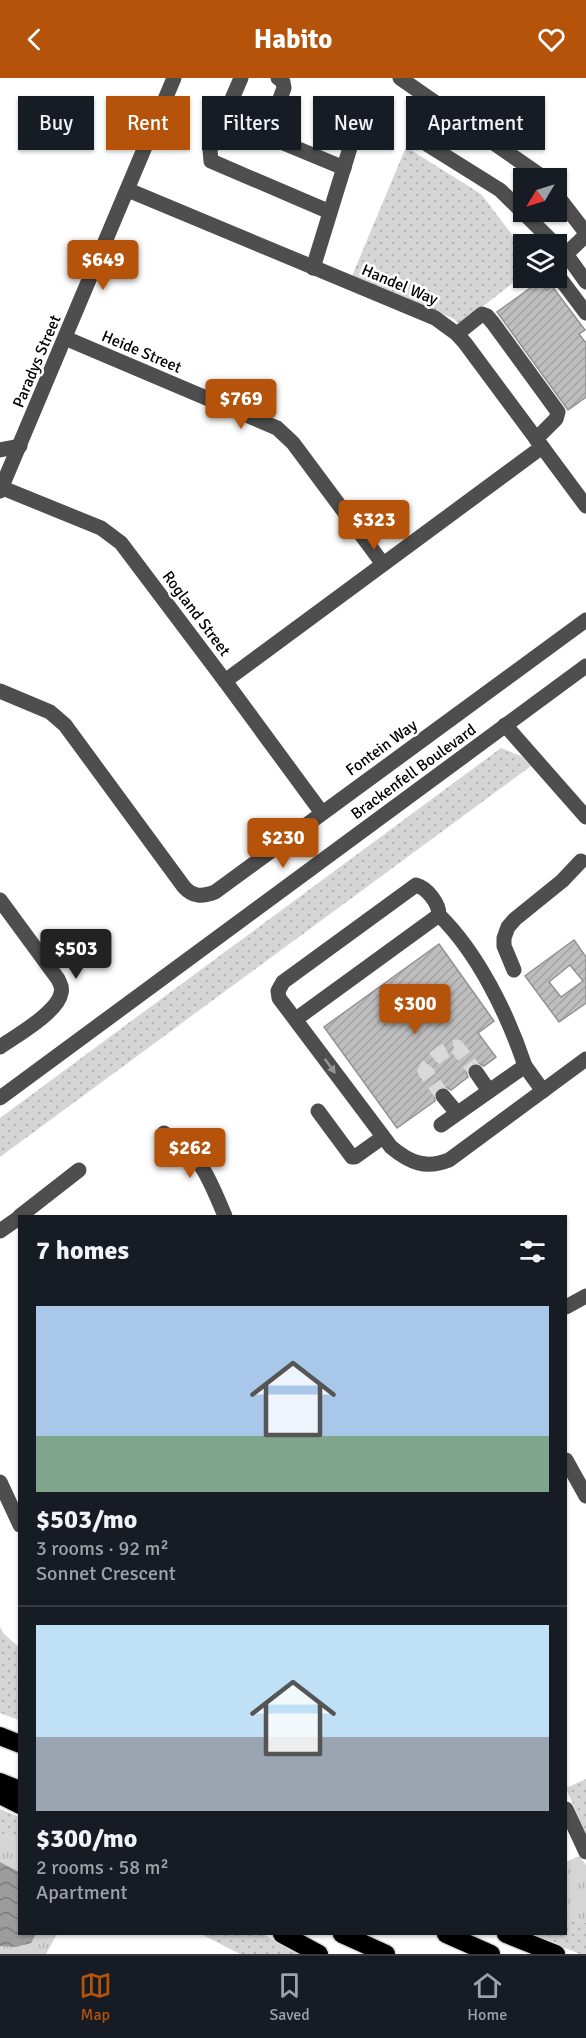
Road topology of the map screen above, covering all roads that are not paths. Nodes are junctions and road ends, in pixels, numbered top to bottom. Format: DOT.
graph roads {
  1 [pos="174,78"];
  2 [pos="241,78"];
  3 [pos="278,78"];
  4 [pos="400,78"];
  5 [pos="426,96"];
  6 [pos="349,150"];
  7 [pos="436,150"];
  8 [pos="504,150"];
  9 [pos="344,168"];
  10 [pos="531,168"];
  11 [pos="128,190"];
  12 [pos="567,209"];
  13 [pos="330,212"];
  14 [pos="541,234"];
  15 [pos="586,234"];
  16 [pos="567,246"];
  17 [pos="567,262"];
  18 [pos="314,268"];
  19 [pos="586,282"];
  20 [pos="567,288"];
  21 [pos="586,313"];
  22 [pos="457,334"];
  23 [pos="65,338"];
  24 [pos="539,443"];
  25 [pos="20,446"];
  26 [pos="0,450"];
  27 [pos="0,489"];
  28 [pos="586,506"];
  29 [pos="383,564"];
  30 [pos="586,620"];
  31 [pos="586,666"];
  32 [pos="225,681"];
  33 [pos="0,691"];
  34 [pos="505,725"];
  35 [pos="322,813"];
  36 [pos="586,817"];
  37 [pos="584,858"];
  38 [pos="586,878"];
  39 [pos="0,900"];
  40 [pos="439,915"];
  41 [pos="514,970"];
  42 [pos="296,1019"];
  43 [pos="0,1047"];
  44 [pos="586,1059"];
  45 [pos="525,1066"];
  46 [pos="476,1072"];
  47 [pos="489,1091"];
  48 [pos="543,1091"];
  49 [pos="443,1096"];
  50 [pos="0,1098"];
  51 [pos="318,1111"];
  52 [pos="457,1113"];
  53 [pos="441,1125"];
  54 [pos="164,1133"];
  55 [pos="383,1137"];
  56 [pos="79,1170"];
  57 [pos="23,1215"];
  58 [pos="225,1215"];
  59 [pos="18,1219"];
  60 [pos="0,1232"];
  61 [pos="586,1296"];
  62 [pos="567,1306"];
  63 [pos="567,1462"];
  64 [pos="0,1482"];
  65 [pos="586,1496"];
  66 [pos="18,1522"];
  67 [pos="0,1736"];
  68 [pos="18,1743"];
  69 [pos="0,1782"];
  70 [pos="18,1789"];
  71 [pos="0,1796"];
  72 [pos="18,1804"];
  73 [pos="567,1811"];
  74 [pos="586,1852"];
  75 [pos="284,1935"];
  76 [pos="344,1935"];
  77 [pos="448,1935"];
  78 [pos="508,1935"];
  79 [pos="319,1954"];
  80 [pos="386,1954"];
  81 [pos="491,1954"];
  82 [pos="556,1954"];
  1 -- 11 [label="street, Paradys Street"];
  2 -- 13 [label="street"];
  3 -- 9 [label="street"];
  4 -- 5 [label="street"];
  6 -- 9 [label="street"];
  7 -- 14 [label="street"];
  8 -- 10 [label="street"];
  9 -- 13 [label="street"];
  11 -- 18 [label="street, Handel Way"];
  11 -- 23 [label="street, Paradys Street"];
  12 -- 15 [label="street"];
  13 -- 18 [label="street"];
  15 -- 16 [label="street"];
  17 -- 19 [label="street"];
  18 -- 22 [label="street, Handel Way"];
  20 -- 21 [label="street"];
  22 -- 24 [label="street, Handel Way"];
  22 -- 24 [label="street"];
  23 -- 25 [label="street, Paradys Street"];
  23 -- 29 [label="street, Heide Street"];
  24 -- 28 [label="street, Handel Way"];
  24 -- 29 [label="street"];
  25 -- 26 [label="street"];
  25 -- 27 [label="street, Paradys Street"];
  27 -- 32 [label="street, Rogland Street"];
  29 -- 32 [label="street"];
  30 -- 35 [label="street, Fontein Way"];
  31 -- 34 [label="street, Brackenfell Boulevard"];
  32 -- 35 [label="street, Rogland Street"];
  33 -- 35 [label="street, Fontein Way"];
  34 -- 36 [label="street"];
  34 -- 50 [label="street, Brackenfell Boulevard"];
  37 -- 38 [label="street"];
  37 -- 41 [label="street"];
  39 -- 43 [label="street"];
  40 -- 42 [label="street"];
  40 -- 42 [label="street"];
  40 -- 45 [label="street"];
  42 -- 55 [label="street, one-way"];
  44 -- 48 [label="street"];
  45 -- 47 [label="street"];
  45 -- 48 [label="street"];
  46 -- 47 [label="street"];
  47 -- 52 [label="street"];
  48 -- 55 [label="street"];
  49 -- 52 [label="street"];
  51 -- 55 [label="street"];
  52 -- 53 [label="street"];
  54 -- 58 [label="street"];
  56 -- 57 [label="street"];
  59 -- 60 [label="street"];
  61 -- 62 [label="street"];
  63 -- 65 [label="street"];
  64 -- 66 [label="street"];
  67 -- 68 [label="highway"];
  69 -- 70 [label="highway"];
  71 -- 72 [label="highway"];
  73 -- 74 [label="street"];
  75 -- 79 [label="highway"];
  76 -- 80 [label="highway"];
  77 -- 81 [label="highway"];
  78 -- 82 [label="highway"];
}
